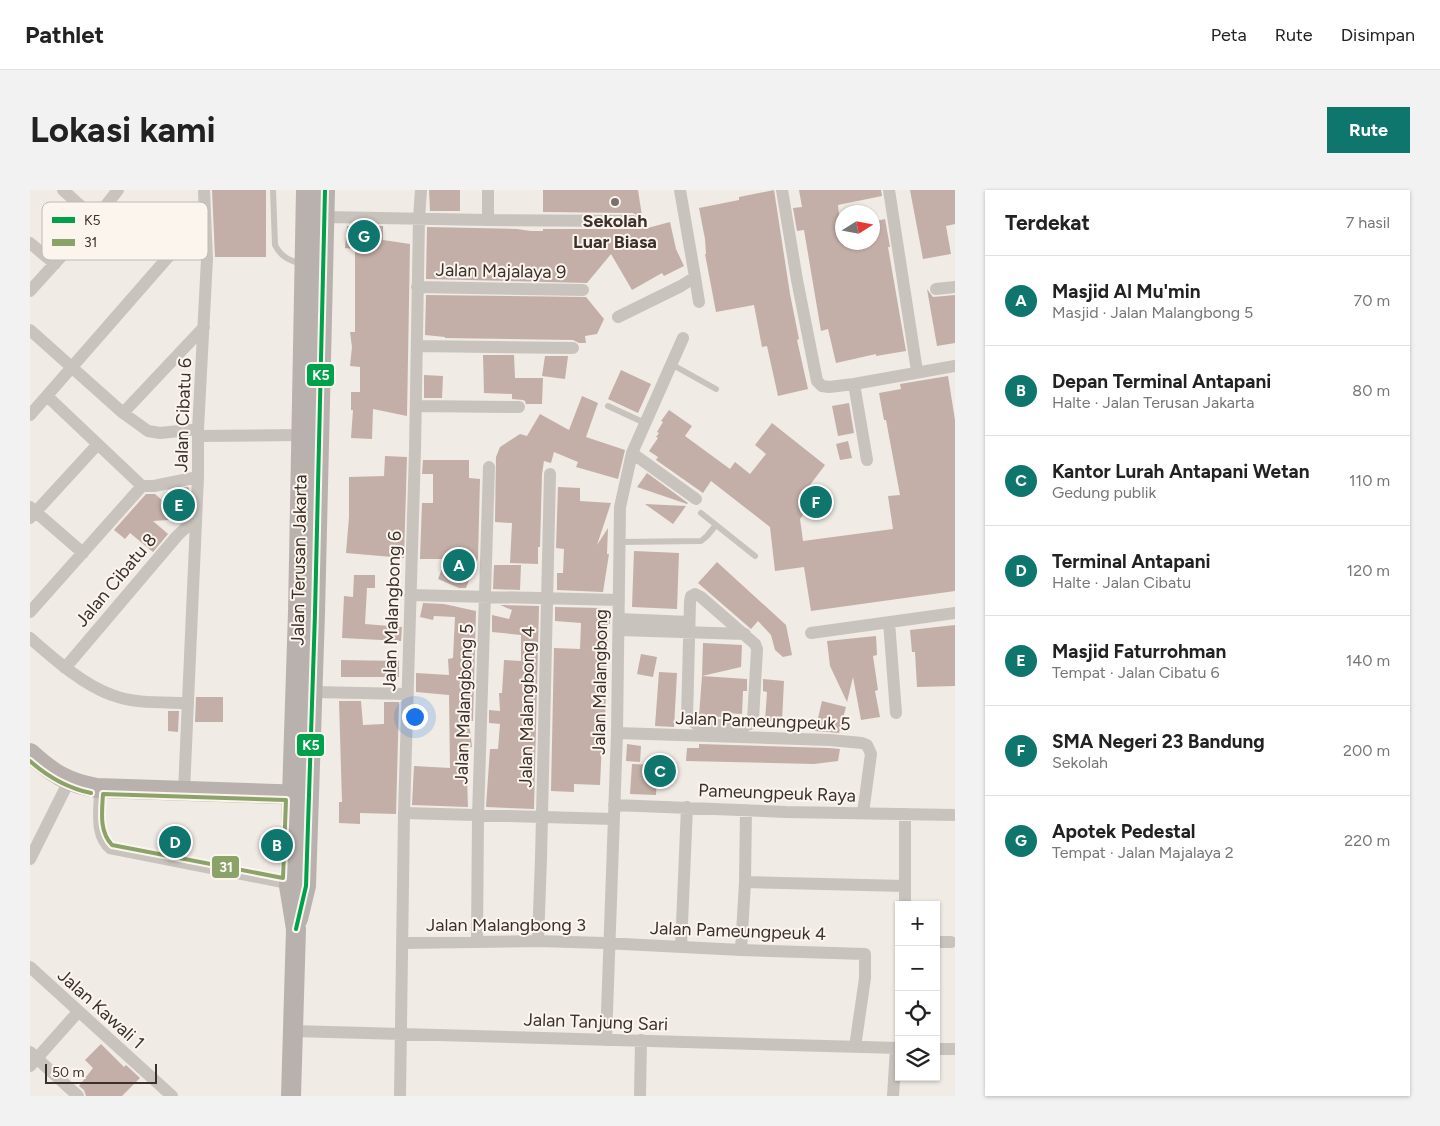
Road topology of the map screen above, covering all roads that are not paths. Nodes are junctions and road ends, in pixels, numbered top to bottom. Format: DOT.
graph roads {
  1 [pos="63,190"];
  2 [pos="118,190"];
  3 [pos="273,190"];
  4 [pos="306,190"];
  5 [pos="325,190"];
  6 [pos="421,190"];
  7 [pos="488,190"];
  8 [pos="680,190"];
  9 [pos="782,190"];
  10 [pos="888,190"];
  11 [pos="76,202"];
  12 [pos="108,202"];
  13 [pos="325,217"];
  14 [pos="419,218"];
  15 [pos="488,220"];
  16 [pos="633,221"];
  17 [pos="30,244"];
  18 [pos="42,254"];
  19 [pos="50,260"];
  20 [pos="59,260"];
  21 [pos="166,260"];
  22 [pos="207,260"];
  23 [pos="55,264"];
  24 [pos="305,265"];
  25 [pos="694,277"];
  26 [pos="417,287"];
  27 [pos="955,287"];
  28 [pos="936,289"];
  29 [pos="583,290"];
  30 [pos="30,291"];
  31 [pos="699,302"];
  32 [pos="618,317"];
  33 [pos="204,327"];
  34 [pos="30,330"];
  35 [pos="683,338"];
  36 [pos="417,346"];
  37 [pos="574,348"];
  38 [pos="671,364"];
  39 [pos="955,366"];
  40 [pos="73,367"];
  41 [pos="917,371"];
  42 [pos="854,384"];
  43 [pos="716,389"];
  44 [pos="47,396"];
  45 [pos="416,406"];
  46 [pos="608,406"];
  47 [pos="519,407"];
  48 [pos="123,413"];
  49 [pos="30,415"];
  50 [pos="645,423"];
  51 [pos="198,433"];
  52 [pos="301,434"];
  53 [pos="98,445"];
  54 [pos="632,453"];
  55 [pos="867,460"];
  56 [pos="489,467"];
  57 [pos="550,474"];
  58 [pos="198,476"];
  59 [pos="142,486"];
  60 [pos="696,499"];
  61 [pos="32,512"];
  62 [pos="701,513"];
  63 [pos="196,518"];
  64 [pos="716,525"];
  65 [pos="620,542"];
  66 [pos="83,553"];
  67 [pos="756,556"];
  68 [pos="410,595"];
  69 [pos="484,598"];
  70 [pos="547,599"];
  71 [pos="620,600"];
  72 [pos="30,612"];
  73 [pos="306,612"];
  74 [pos="955,613"];
  75 [pos="889,622"];
  76 [pos="619,624"];
  77 [pos="689,627"];
  78 [pos="811,633"];
  79 [pos="745,634"];
  80 [pos="30,638"];
  81 [pos="65,668"];
  82 [pos="312,692"];
  83 [pos="408,694"];
  84 [pos="188,704"];
  85 [pos="896,713"];
  86 [pos="617,733"];
  87 [pos="30,753"];
  88 [pos="68,781"];
  89 [pos="97,788"];
  90 [pos="184,791"];
  91 [pos="300,795"];
  92 [pos="614,805"];
  93 [pos="686,807"];
  94 [pos="746,810"];
  95 [pos="404,813"];
  96 [pos="863,813"];
  97 [pos="905,814"];
  98 [pos="955,815"];
  99 [pos="478,816"];
  100 [pos="542,817"];
  101 [pos="613,818"];
  102 [pos="30,859"];
  103 [pos="745,882"];
  104 [pos="297,886"];
  105 [pos="905,886"];
  106 [pos="905,901"];
  107 [pos="538,941"];
  108 [pos="476,942"];
  109 [pos="940,942"];
  110 [pos="951,942"];
  111 [pos="402,943"];
  112 [pos="610,943"];
  113 [pos="681,947"];
  114 [pos="741,950"];
  115 [pos="30,967"];
  116 [pos="78,1012"];
  117 [pos="293,1030"];
  118 [pos="401,1034"];
  119 [pos="606,1040"];
  120 [pos="640,1040"];
  121 [pos="856,1047"];
  122 [pos="895,1048"];
  123 [pos="940,1049"];
  124 [pos="955,1049"];
  125 [pos="32,1059"];
  126 [pos="895,1077"];
  127 [pos="78,1096"];
  128 [pos="172,1096"];
  129 [pos="291,1096"];
  130 [pos="400,1096"];
  131 [pos="640,1096"];
  132 [pos="893,1096"];
  1 -- 11 [label="street"];
  2 -- 12 [label="street"];
  3 -- 24 [label="lane"];
  4 -- 24 [label="main road, Jalan Terusan Jakarta"];
  5 -- 13 [label="main road, Jalan Terusan Jakarta"];
  6 -- 14 [label="street, Jalan Malangbong 6"];
  7 -- 15 [label="street"];
  8 -- 25 [label="street"];
  9 -- 42 [label="street"];
  10 -- 41 [label="street"];
  13 -- 14 [label="street"];
  13 -- 73 [label="main road, Jalan Terusan Jakarta"];
  14 -- 15 [label="street"];
  14 -- 26 [label="street, Jalan Malangbong 6"];
  15 -- 16 [label="street"];
  17 -- 18 [label="street"];
  19 -- 23 [label="street"];
  20 -- 23 [label="street"];
  21 -- 40 [label="street"];
  22 -- 33 [label="street, Jalan Cibatu 6"];
  23 -- 30 [label="street"];
  24 -- 52 [label="main road, Jalan Terusan Jakarta"];
  25 -- 31 [label="street"];
  25 -- 32 [label="street"];
  26 -- 29 [label="street, Jalan Majalaya 9"];
  26 -- 36 [label="street, Jalan Malangbong 6"];
  27 -- 28 [label="street"];
  33 -- 48 [label="street"];
  33 -- 51 [label="street, Jalan Cibatu 6"];
  34 -- 40 [label="street"];
  35 -- 38 [label="street, Jalan Malangbong"];
  36 -- 37 [label="street"];
  36 -- 45 [label="street, Jalan Malangbong 6"];
  38 -- 43 [label="lane"];
  38 -- 50 [label="street, Jalan Malangbong"];
  39 -- 41 [label="street"];
  40 -- 44 [label="street"];
  40 -- 48 [label="street"];
  41 -- 42 [label="street"];
  42 -- 55 [label="street"];
  44 -- 49 [label="street"];
  44 -- 53 [label="street"];
  45 -- 47 [label="street"];
  45 -- 68 [label="street, Jalan Malangbong 6"];
  46 -- 50 [label="lane"];
  48 -- 51 [label="street"];
  50 -- 54 [label="street, Jalan Malangbong"];
  51 -- 52 [label="street"];
  51 -- 58 [label="street, Jalan Cibatu 6"];
  52 -- 73 [label="main road, Jalan Terusan Jakarta"];
  53 -- 59 [label="street"];
  53 -- 61 [label="street"];
  54 -- 60 [label="street"];
  54 -- 65 [label="street, Jalan Malangbong"];
  56 -- 69 [label="street, Jalan Malangbong 5"];
  57 -- 70 [label="street, Jalan Malangbong 4"];
  58 -- 59 [label="street"];
  58 -- 63 [label="street, Jalan Cibatu 6"];
  59 -- 66 [label="street"];
  61 -- 66 [label="street"];
  62 -- 64 [label="lane"];
  63 -- 81 [label="street, Jalan Cibatu 8"];
  63 -- 84 [label="street, Jalan Cibatu 6"];
  64 -- 65 [label="lane"];
  64 -- 67 [label="lane"];
  65 -- 71 [label="street, Jalan Malangbong"];
  66 -- 72 [label="street"];
  68 -- 69 [label="street"];
  68 -- 83 [label="street, Jalan Malangbong 6"];
  69 -- 70 [label="street"];
  69 -- 99 [label="street, Jalan Malangbong 5"];
  70 -- 71 [label="street"];
  70 -- 100 [label="street, Jalan Malangbong 4"];
  71 -- 76 [label="street, Jalan Malangbong"];
  73 -- 82 [label="main road, Jalan Terusan Jakarta"];
  73 -- 91 [label="main road, Jalan Terusan Jakarta"];
  74 -- 75 [label="street"];
  75 -- 78 [label="street"];
  75 -- 85 [label="street"];
  76 -- 77 [label="street"];
  76 -- 86 [label="street, Jalan Malangbong"];
  77 -- 79 [label="street"];
  77 -- 79 [label="street"];
  77 -- 79 [label="street"];
  80 -- 81 [label="street"];
  81 -- 84 [label="street"];
  82 -- 83 [label="street"];
  82 -- 91 [label="main road, Jalan Terusan Jakarta"];
  83 -- 95 [label="street, Jalan Malangbong 6"];
  84 -- 90 [label="street, Jalan Cibatu 6"];
  86 -- 92 [label="street, Jalan Malangbong"];
  86 -- 96 [label="street, Jalan Pameungpeuk 5"];
  87 -- 88 [label="main road"];
  88 -- 89 [label="main road"];
  88 -- 102 [label="street"];
  89 -- 90 [label="main road"];
  89 -- 104 [label="lane"];
  90 -- 91 [label="main road"];
  91 -- 104 [label="main road, Jalan Terusan Jakarta"];
  92 -- 93 [label="street, Pameungpeuk Raya"];
  92 -- 101 [label="street, Jalan Malangbong"];
  93 -- 94 [label="street, Pameungpeuk Raya"];
  93 -- 113 [label="street"];
  94 -- 96 [label="street, Pameungpeuk Raya"];
  94 -- 103 [label="street"];
  95 -- 99 [label="street"];
  95 -- 111 [label="street, Jalan Malangbong 6"];
  96 -- 97 [label="street, Pameungpeuk Raya"];
  97 -- 98 [label="street, Pameungpeuk Raya"];
  97 -- 105 [label="street"];
  99 -- 100 [label="street"];
  99 -- 108 [label="street, Jalan Malangbong 5"];
  100 -- 101 [label="street"];
  100 -- 107 [label="street, Jalan Malangbong 4"];
  101 -- 112 [label="street, Jalan Malangbong"];
  103 -- 105 [label="street"];
  103 -- 114 [label="street"];
  104 -- 117 [label="main road, Jalan Terusan Jakarta"];
  105 -- 106 [label="street"];
  107 -- 108 [label="street, Jalan Malangbong 3"];
  107 -- 112 [label="street, Jalan Malangbong 3"];
  108 -- 111 [label="street, Jalan Malangbong 3"];
  109 -- 110 [label="street"];
  111 -- 118 [label="street, Jalan Malangbong 6"];
  112 -- 113 [label="street, Jalan Pameungpeuk 4"];
  112 -- 119 [label="street, Jalan Malangbong"];
  113 -- 114 [label="street, Jalan Pameungpeuk 4"];
  114 -- 121 [label="street, Jalan Pameungpeuk 4"];
  115 -- 116 [label="street, Jalan Kawali 1"];
  116 -- 125 [label="street"];
  116 -- 128 [label="street, Jalan Kawali 1"];
  117 -- 118 [label="street, Jalan Tanjung Sari"];
  117 -- 129 [label="main road, Jalan Terusan Jakarta"];
  118 -- 119 [label="street, Jalan Tanjung Sari"];
  118 -- 130 [label="street, Jalan Malangbong 6"];
  119 -- 120 [label="street, Jalan Tanjung Sari"];
  120 -- 121 [label="street, Jalan Tanjung Sari"];
  120 -- 131 [label="street"];
  121 -- 122 [label="street, Jalan Tanjung Sari"];
  123 -- 124 [label="street"];
  125 -- 127 [label="street"];
  126 -- 132 [label="street"];
}
